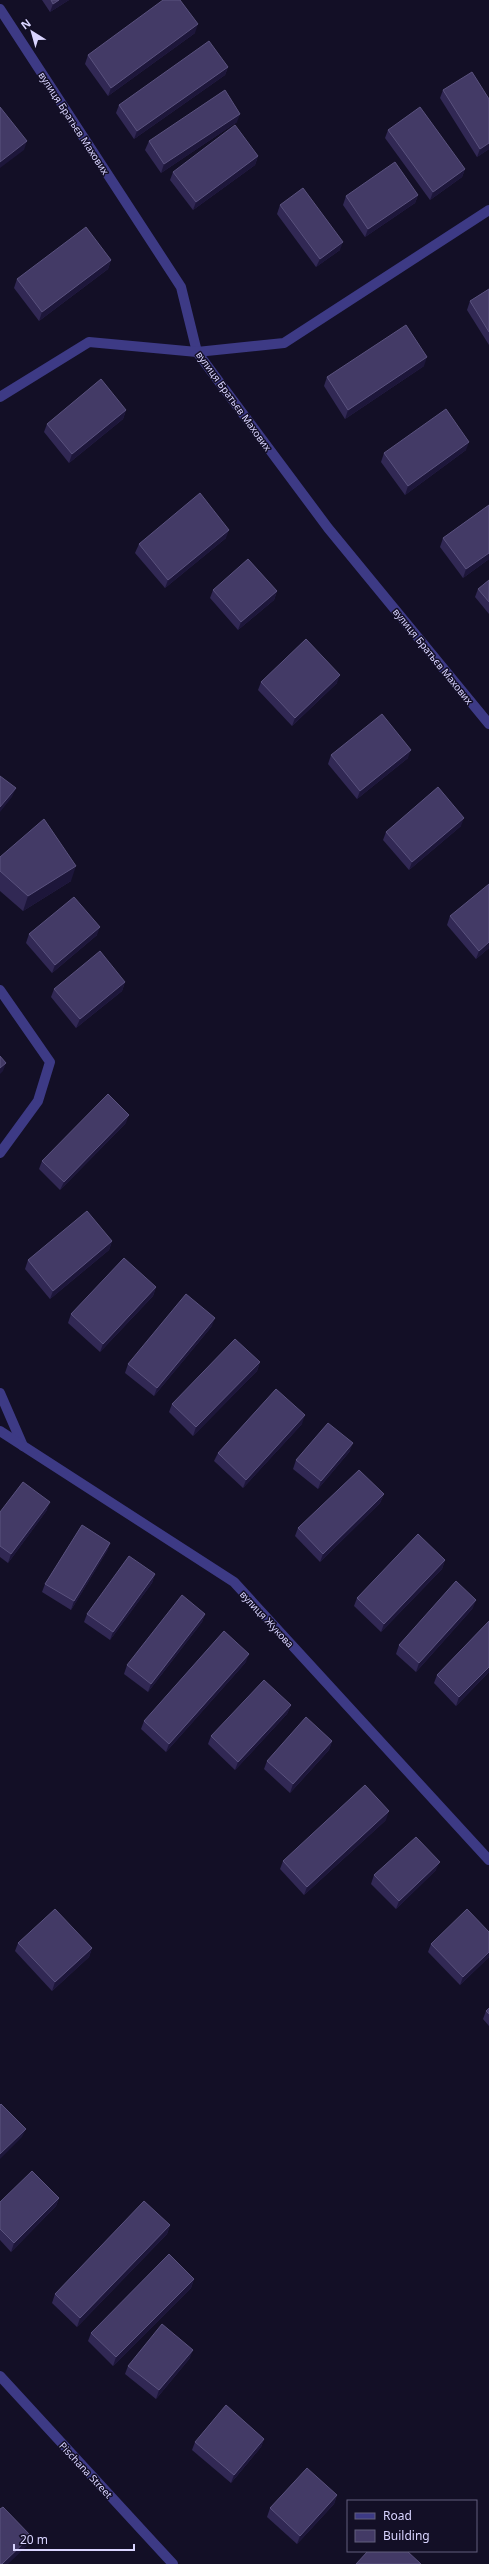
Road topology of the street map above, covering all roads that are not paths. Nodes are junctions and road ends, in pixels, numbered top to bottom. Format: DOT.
graph roads {
  1 [pos="0,9"];
  2 [pos="489,210"];
  3 [pos="197,352"];
  4 [pos="0,397"];
  5 [pos="489,724"];
  6 [pos="0,990"];
  7 [pos="0,1153"];
  8 [pos="0,1393"];
  9 [pos="0,1431"];
  10 [pos="23,1446"];
  11 [pos="489,1860"];
  12 [pos="0,2376"];
  13 [pos="173,2564"];
  1 -- 3 [label="street, вулиця Братьєв Махових"];
  2 -- 3 [label="street"];
  3 -- 4 [label="street"];
  3 -- 5 [label="street, вулиця Братьєв Махових"];
  6 -- 7 [label="street"];
  8 -- 10 [label="street"];
  9 -- 10 [label="street, вулиця Жукова"];
  10 -- 11 [label="street, вулиця Жукова"];
  12 -- 13 [label="street, Pischana Street"];
}
